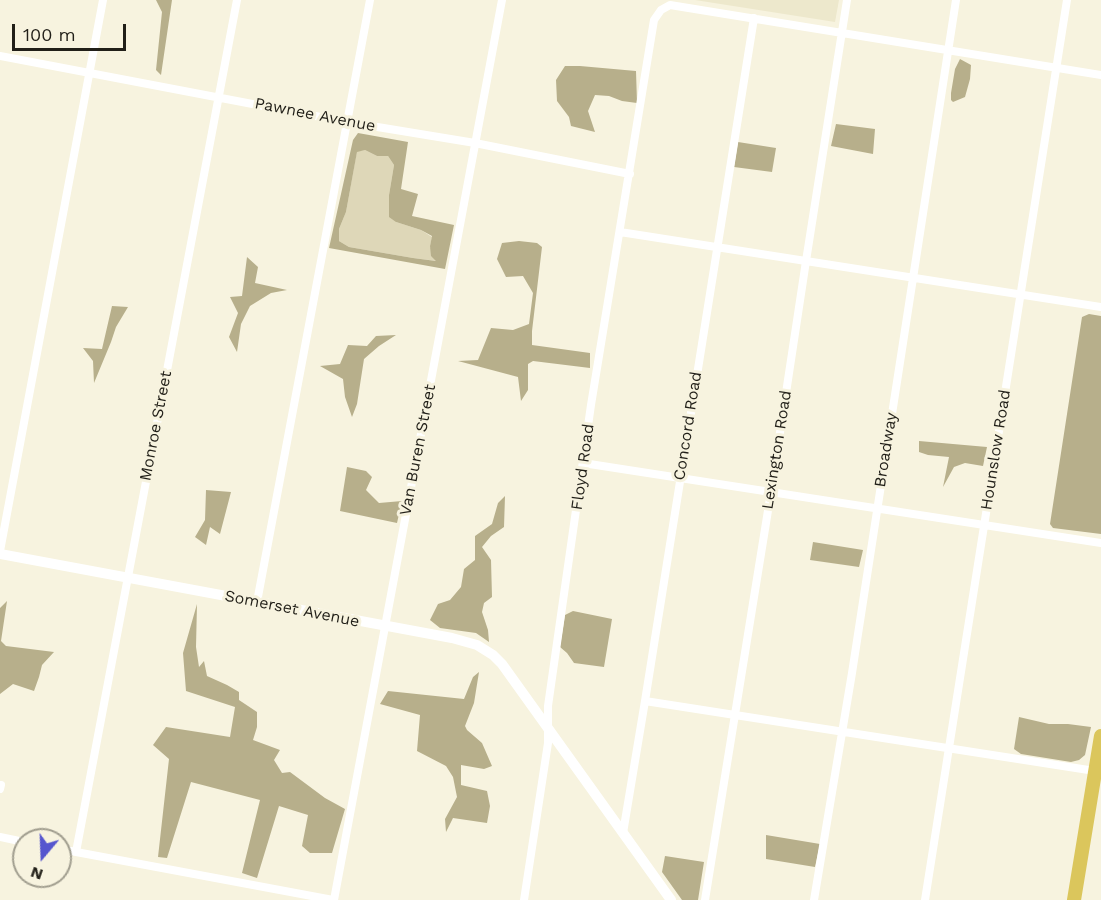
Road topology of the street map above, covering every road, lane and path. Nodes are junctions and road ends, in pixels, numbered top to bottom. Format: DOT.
graph roads {
  1 [pos="103,0"];
  2 [pos="237,0"];
  3 [pos="370,0"];
  4 [pos="502,0"];
  5 [pos="848,0"];
  6 [pos="956,0"];
  7 [pos="1067,0"];
  8 [pos="754,18"];
  9 [pos="842,33"];
  10 [pos="948,49"];
  11 [pos="0,56"];
  12 [pos="1057,67"];
  13 [pos="89,74"];
  14 [pos="1101,75"];
  15 [pos="219,97"];
  16 [pos="347,122"];
  17 [pos="475,143"];
  18 [pos="630,174"];
  19 [pos="620,232"];
  20 [pos="717,247"];
  21 [pos="806,261"];
  22 [pos="912,278"];
  23 [pos="1020,294"];
  24 [pos="1101,307"];
  25 [pos="583,463"];
  26 [pos="680,478"];
  27 [pos="771,492"];
  28 [pos="878,508"];
  29 [pos="984,525"];
  30 [pos="1101,543"];
  31 [pos="0,553"];
  32 [pos="127,578"];
  33 [pos="257,602"];
  34 [pos="384,626"];
  35 [pos="645,701"];
  36 [pos="735,715"];
  37 [pos="548,727"];
  38 [pos="842,731"];
  39 [pos="1101,736"];
  40 [pos="948,748"];
  41 [pos="1095,771"];
  42 [pos="623,833"];
  43 [pos="72,851"];
  44 [pos="76,852"];
  45 [pos="333,900"];
  46 [pos="524,900"];
  47 [pos="671,900"];
  48 [pos="705,900"];
  49 [pos="814,900"];
  50 [pos="925,900"];
  51 [pos="1074,900"];
  1 -- 13 [label="street"];
  2 -- 15 [label="street, Monroe Street"];
  3 -- 16 [label="street"];
  4 -- 17 [label="street, Van Buren Street"];
  5 -- 9 [label="street, Lexington Road"];
  6 -- 10 [label="street, Broadway"];
  7 -- 12 [label="street, Hounslow Road"];
  8 -- 9 [label="street"];
  8 -- 18 [label="street, Floyd Road"];
  8 -- 20 [label="street, Concord Road"];
  9 -- 10 [label="street"];
  9 -- 21 [label="street, Lexington Road"];
  10 -- 12 [label="street"];
  10 -- 22 [label="street, Broadway"];
  11 -- 13 [label="street, Pawnee Avenue"];
  12 -- 14 [label="street"];
  12 -- 23 [label="street, Hounslow Road"];
  13 -- 15 [label="street, Pawnee Avenue"];
  13 -- 31 [label="street"];
  15 -- 16 [label="street, Pawnee Avenue"];
  15 -- 32 [label="street, Monroe Street"];
  16 -- 17 [label="street, Pawnee Avenue"];
  16 -- 33 [label="street"];
  17 -- 18 [label="street, Pawnee Avenue"];
  17 -- 34 [label="street, Van Buren Street"];
  18 -- 19 [label="street, Floyd Road"];
  19 -- 20 [label="street"];
  19 -- 25 [label="street, Floyd Road"];
  20 -- 21 [label="street"];
  20 -- 26 [label="street, Concord Road"];
  21 -- 22 [label="street"];
  21 -- 27 [label="street, Lexington Road"];
  22 -- 23 [label="street"];
  22 -- 28 [label="street, Broadway"];
  23 -- 24 [label="street"];
  23 -- 29 [label="street, Hounslow Road"];
  25 -- 26 [label="street"];
  25 -- 37 [label="street, Floyd Road"];
  26 -- 27 [label="street"];
  26 -- 35 [label="street, Concord Road"];
  27 -- 28 [label="street"];
  27 -- 36 [label="street, Lexington Road"];
  28 -- 29 [label="street"];
  28 -- 38 [label="street, Broadway"];
  29 -- 30 [label="street"];
  29 -- 40 [label="street, Hounslow Road"];
  31 -- 32 [label="street, Somerset Avenue"];
  32 -- 33 [label="street, Somerset Avenue"];
  32 -- 44 [label="street, Monroe Street"];
  33 -- 34 [label="street, Somerset Avenue"];
  34 -- 37 [label="street, Somerset Avenue"];
  34 -- 45 [label="street, Van Buren Street"];
  35 -- 36 [label="street"];
  35 -- 42 [label="street, Concord Road"];
  36 -- 38 [label="street"];
  36 -- 48 [label="street, Lexington Road"];
  37 -- 42 [label="street"];
  37 -- 46 [label="street, Floyd Road"];
  38 -- 40 [label="street"];
  38 -- 49 [label="street, Broadway"];
  39 -- 41 [label="highway"];
  40 -- 41 [label="street"];
  40 -- 50 [label="street, Hounslow Road"];
  41 -- 51 [label="highway"];
  42 -- 47 [label="street"];
  43 -- 44 [label="street"];
  44 -- 45 [label="street"];
}
